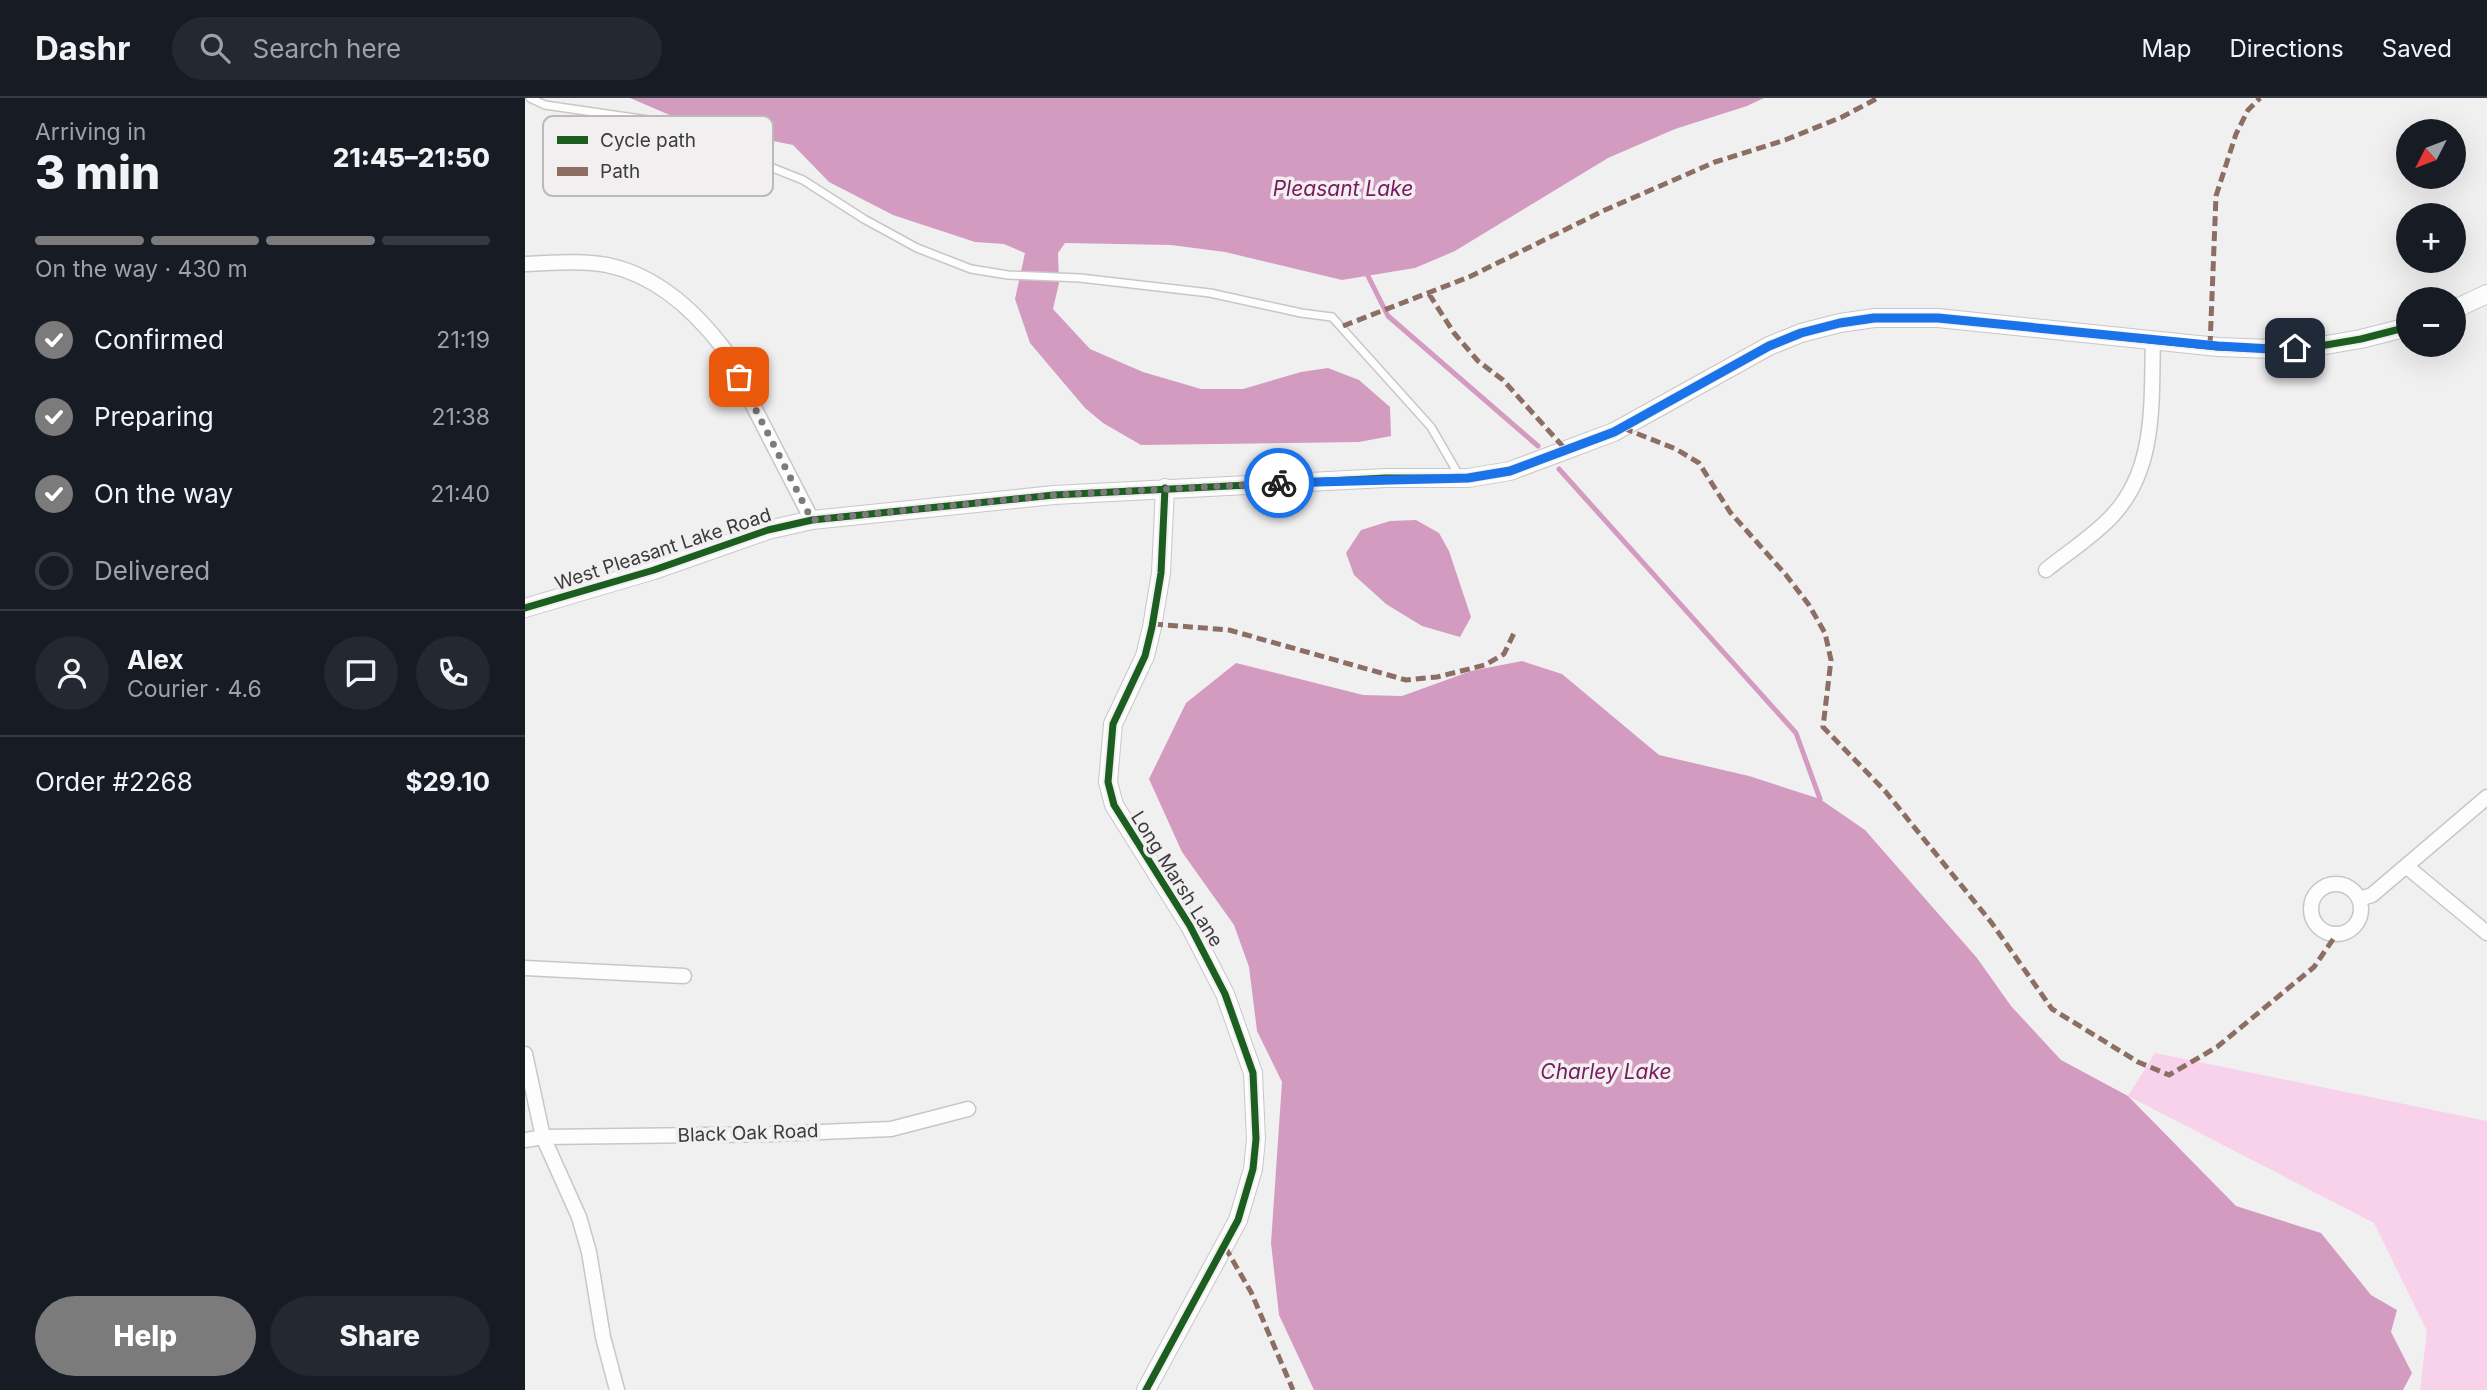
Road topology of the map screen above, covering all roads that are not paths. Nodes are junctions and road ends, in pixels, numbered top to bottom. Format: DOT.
graph roads {
  1 [pos="530,98"];
  2 [pos="621,116"];
  3 [pos="773,168"];
  4 [pos="525,264"];
  5 [pos="2487,294"];
  6 [pos="2466,304"];
  7 [pos="2396,330"];
  8 [pos="2154,340"];
  9 [pos="1461,478"];
  10 [pos="1165,488"];
  11 [pos="812,520"];
  12 [pos="2046,570"];
  13 [pos="525,608"];
  14 [pos="2487,797"];
  15 [pos="2406,866"];
  16 [pos="2360,899"];
  17 [pos="2487,933"];
  18 [pos="525,968"];
  19 [pos="684,976"];
  20 [pos="525,1054"];
  21 [pos="968,1109"];
  22 [pos="543,1137"];
  23 [pos="525,1140"];
  24 [pos="617,1390"];
  25 [pos="1146,1390"];
  1 -- 2 [label="lane"];
  3 -- 9 [label="lane"];
  4 -- 11 [label="street"];
  5 -- 6 [label="street"];
  7 -- 8 [label="street, West Pleasant Lake Road"];
  8 -- 9 [label="street, West Pleasant Lake Road"];
  8 -- 12 [label="street"];
  9 -- 10 [label="street, West Pleasant Lake Road"];
  10 -- 11 [label="street, West Pleasant Lake Road"];
  10 -- 25 [label="street, Long Marsh Lane"];
  11 -- 13 [label="street, West Pleasant Lake Road"];
  14 -- 15 [label="street"];
  15 -- 16 [label="street"];
  15 -- 17 [label="street"];
  18 -- 19 [label="street"];
  20 -- 22 [label="street"];
  21 -- 22 [label="street, Black Oak Road"];
  22 -- 23 [label="street, Black Oak Road"];
  22 -- 24 [label="street"];
}
